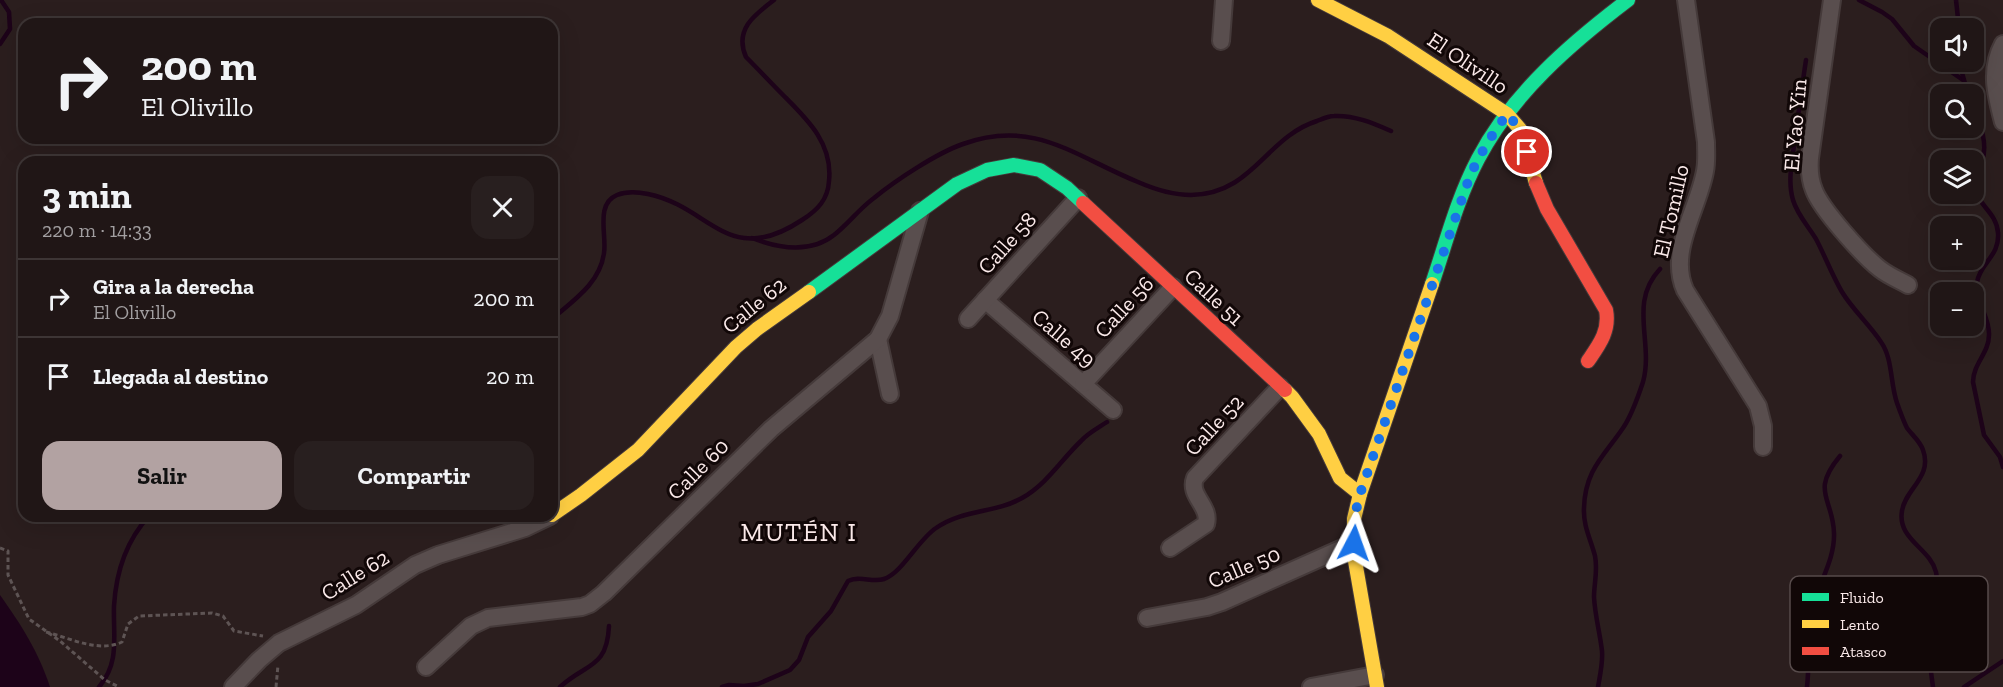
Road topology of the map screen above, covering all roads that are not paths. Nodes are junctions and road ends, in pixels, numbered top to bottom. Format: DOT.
graph roads {
  1 [pos="1224,0"];
  2 [pos="1318,0"];
  3 [pos="1628,0"];
  4 [pos="1686,0"];
  5 [pos="1832,0"];
  6 [pos="1221,41"];
  7 [pos="2003,44"];
  8 [pos="1507,114"];
  9 [pos="2003,122"];
  10 [pos="1009,165"];
  11 [pos="1078,198"];
  12 [pos="920,211"];
  13 [pos="1908,285"];
  14 [pos="1173,287"];
  15 [pos="985,300"];
  16 [pos="968,319"];
  17 [pos="878,339"];
  18 [pos="1588,361"];
  19 [pos="1083,384"];
  20 [pos="1280,387"];
  21 [pos="890,394"];
  22 [pos="1113,410"];
  23 [pos="1762,447"];
  24 [pos="1360,494"];
  25 [pos="558,510"];
  26 [pos="536,522"];
  27 [pos="1354,543"];
  28 [pos="1170,548"];
  29 [pos="1147,618"];
  30 [pos="426,667"];
  31 [pos="1376,681"];
  32 [pos="233,687"];
  33 [pos="1311,687"];
  1 -- 6 [label="street"];
  2 -- 8 [label="street, El Olivillo"];
  3 -- 8 [label="street"];
  4 -- 23 [label="street, El Tomillo"];
  5 -- 13 [label="street, El Yao Yin"];
  7 -- 9 [label="street"];
  8 -- 18 [label="street, El Olivillo"];
  8 -- 24 [label="street"];
  10 -- 11 [label="street, Calle 51"];
  10 -- 12 [label="street, Calle 62"];
  11 -- 14 [label="street, Calle 51"];
  11 -- 15 [label="street, Calle 58"];
  12 -- 17 [label="street, Calle 60"];
  12 -- 25 [label="street, Calle 62"];
  14 -- 19 [label="street, Calle 56"];
  14 -- 20 [label="street, Calle 51"];
  15 -- 16 [label="street, Calle 58"];
  15 -- 19 [label="street, Calle 49"];
  17 -- 21 [label="street"];
  17 -- 30 [label="street, Calle 60"];
  19 -- 22 [label="street, Calle 49"];
  20 -- 24 [label="street, Calle 51"];
  20 -- 28 [label="street, Calle 52"];
  24 -- 27 [label="street"];
  26 -- 32 [label="street, Calle 62"];
  27 -- 29 [label="street, Calle 50"];
  27 -- 31 [label="street"];
  31 -- 33 [label="street"];
}
